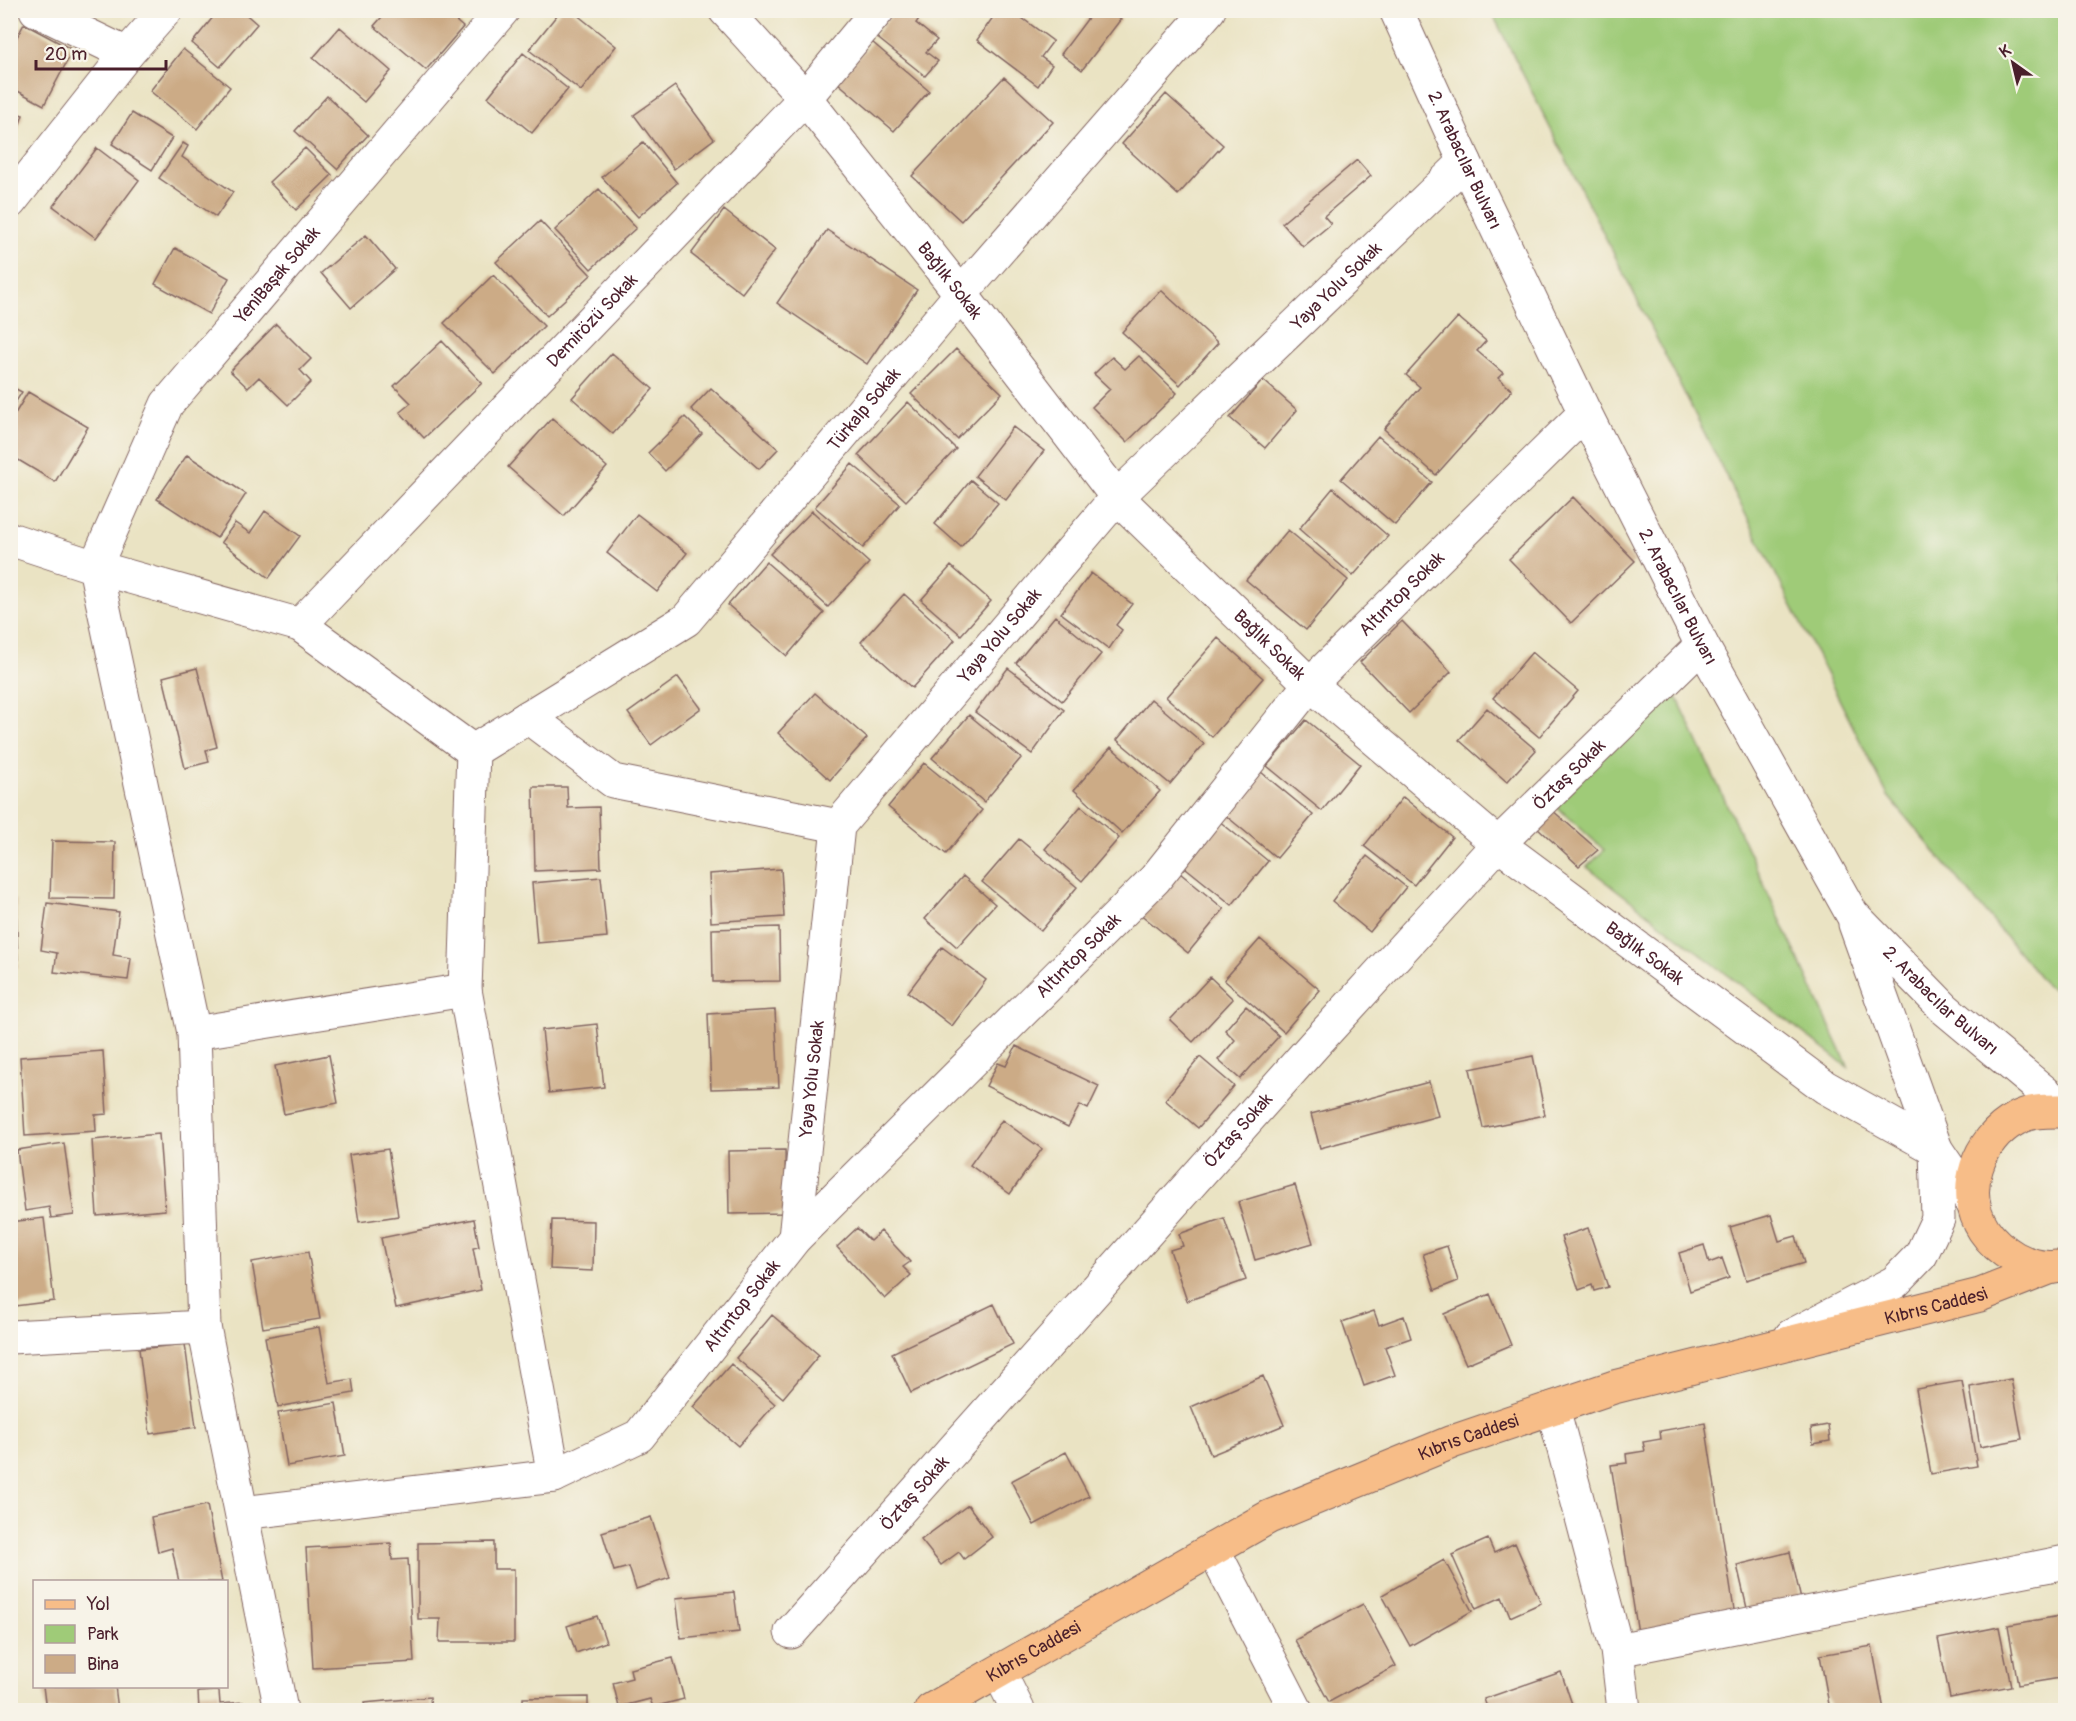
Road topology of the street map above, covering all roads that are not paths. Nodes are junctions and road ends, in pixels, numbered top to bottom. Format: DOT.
graph roads {
  1 [pos="36,10"];
  2 [pos="166,10"];
  3 [pos="503,10"];
  4 [pos="724,10"];
  5 [pos="878,10"];
  6 [pos="1209,10"];
  7 [pos="1396,10"];
  8 [pos="128,54"];
  9 [pos="805,98"];
  10 [pos="1465,162"];
  11 [pos="10,202"];
  12 [pos="961,294"];
  13 [pos="1586,413"];
  14 [pos="1117,497"];
  15 [pos="10,539"];
  16 [pos="95,567"];
  17 [pos="300,625"];
  18 [pos="1702,645"];
  19 [pos="1310,684"];
  20 [pos="528,717"];
  21 [pos="473,751"];
  22 [pos="838,826"];
  23 [pos="1498,844"];
  24 [pos="1852,914"];
  25 [pos="465,990"];
  26 [pos="194,1033"];
  27 [pos="2066,1111"];
  28 [pos="1936,1149"];
  29 [pos="1974,1205"];
  30 [pos="795,1238"];
  31 [pos="2057,1267"];
  32 [pos="204,1327"];
  33 [pos="10,1337"];
  34 [pos="1772,1346"];
  35 [pos="1553,1408"];
  36 [pos="554,1476"];
  37 [pos="242,1513"];
  38 [pos="1213,1549"];
  39 [pos="2066,1562"];
  40 [pos="791,1632"];
  41 [pos="1617,1650"];
  42 [pos="999,1672"];
  43 [pos="281,1710"];
  44 [pos="932,1710"];
  45 [pos="1018,1710"];
  46 [pos="1296,1710"];
  47 [pos="1624,1710"];
  1 -- 8 [label="street"];
  2 -- 8 [label="street"];
  3 -- 16 [label="street, YeniBaşak Sokak"];
  4 -- 9 [label="street, Bağlık Sokak"];
  5 -- 9 [label="street, Demirözü Sokak"];
  6 -- 12 [label="street, Türkalp Sokak"];
  7 -- 10 [label="street, 2. Arabacılar Bulvarı"];
  8 -- 11 [label="street"];
  9 -- 12 [label="street, Bağlık Sokak"];
  9 -- 17 [label="street, Demirözü Sokak"];
  10 -- 13 [label="street, 2. Arabacılar Bulvarı"];
  10 -- 14 [label="street, Yaya Yolu Sokak"];
  12 -- 14 [label="street, Bağlık Sokak"];
  12 -- 20 [label="street, Türkalp Sokak"];
  13 -- 18 [label="street, 2. Arabacılar Bulvarı"];
  13 -- 19 [label="street, Altıntop Sokak"];
  14 -- 19 [label="street, Bağlık Sokak"];
  14 -- 22 [label="street, Yaya Yolu Sokak"];
  15 -- 16 [label="street"];
  16 -- 17 [label="street"];
  16 -- 26 [label="street"];
  17 -- 21 [label="street"];
  18 -- 23 [label="street, Öztaş Sokak"];
  18 -- 24 [label="street, 2. Arabacılar Bulvarı"];
  19 -- 23 [label="street, Bağlık Sokak"];
  19 -- 30 [label="street, Altıntop Sokak"];
  20 -- 21 [label="street, Türkalp Sokak"];
  20 -- 22 [label="street"];
  21 -- 25 [label="street"];
  22 -- 30 [label="street, Yaya Yolu Sokak"];
  23 -- 28 [label="street, Bağlık Sokak"];
  23 -- 40 [label="street, Öztaş Sokak"];
  24 -- 27 [label="street, 2. Arabacılar Bulvarı"];
  24 -- 28 [label="street"];
  25 -- 26 [label="street"];
  25 -- 36 [label="street"];
  26 -- 32 [label="street"];
  27 -- 29 [label="main road"];
  28 -- 29 [label="street"];
  28 -- 34 [label="street"];
  29 -- 31 [label="main road"];
  30 -- 36 [label="street, Altıntop Sokak"];
  31 -- 34 [label="main road, Kıbrıs Caddesi"];
  32 -- 33 [label="street"];
  32 -- 37 [label="street"];
  34 -- 35 [label="main road, Kıbrıs Caddesi"];
  35 -- 38 [label="main road, Kıbrıs Caddesi"];
  35 -- 41 [label="street"];
  36 -- 37 [label="street, Altıntop Sokak"];
  37 -- 43 [label="street"];
  38 -- 42 [label="main road, Kıbrıs Caddesi"];
  38 -- 46 [label="street"];
  39 -- 41 [label="street"];
  41 -- 47 [label="street"];
  42 -- 44 [label="main road, Kıbrıs Caddesi"];
  42 -- 45 [label="street"];
}
